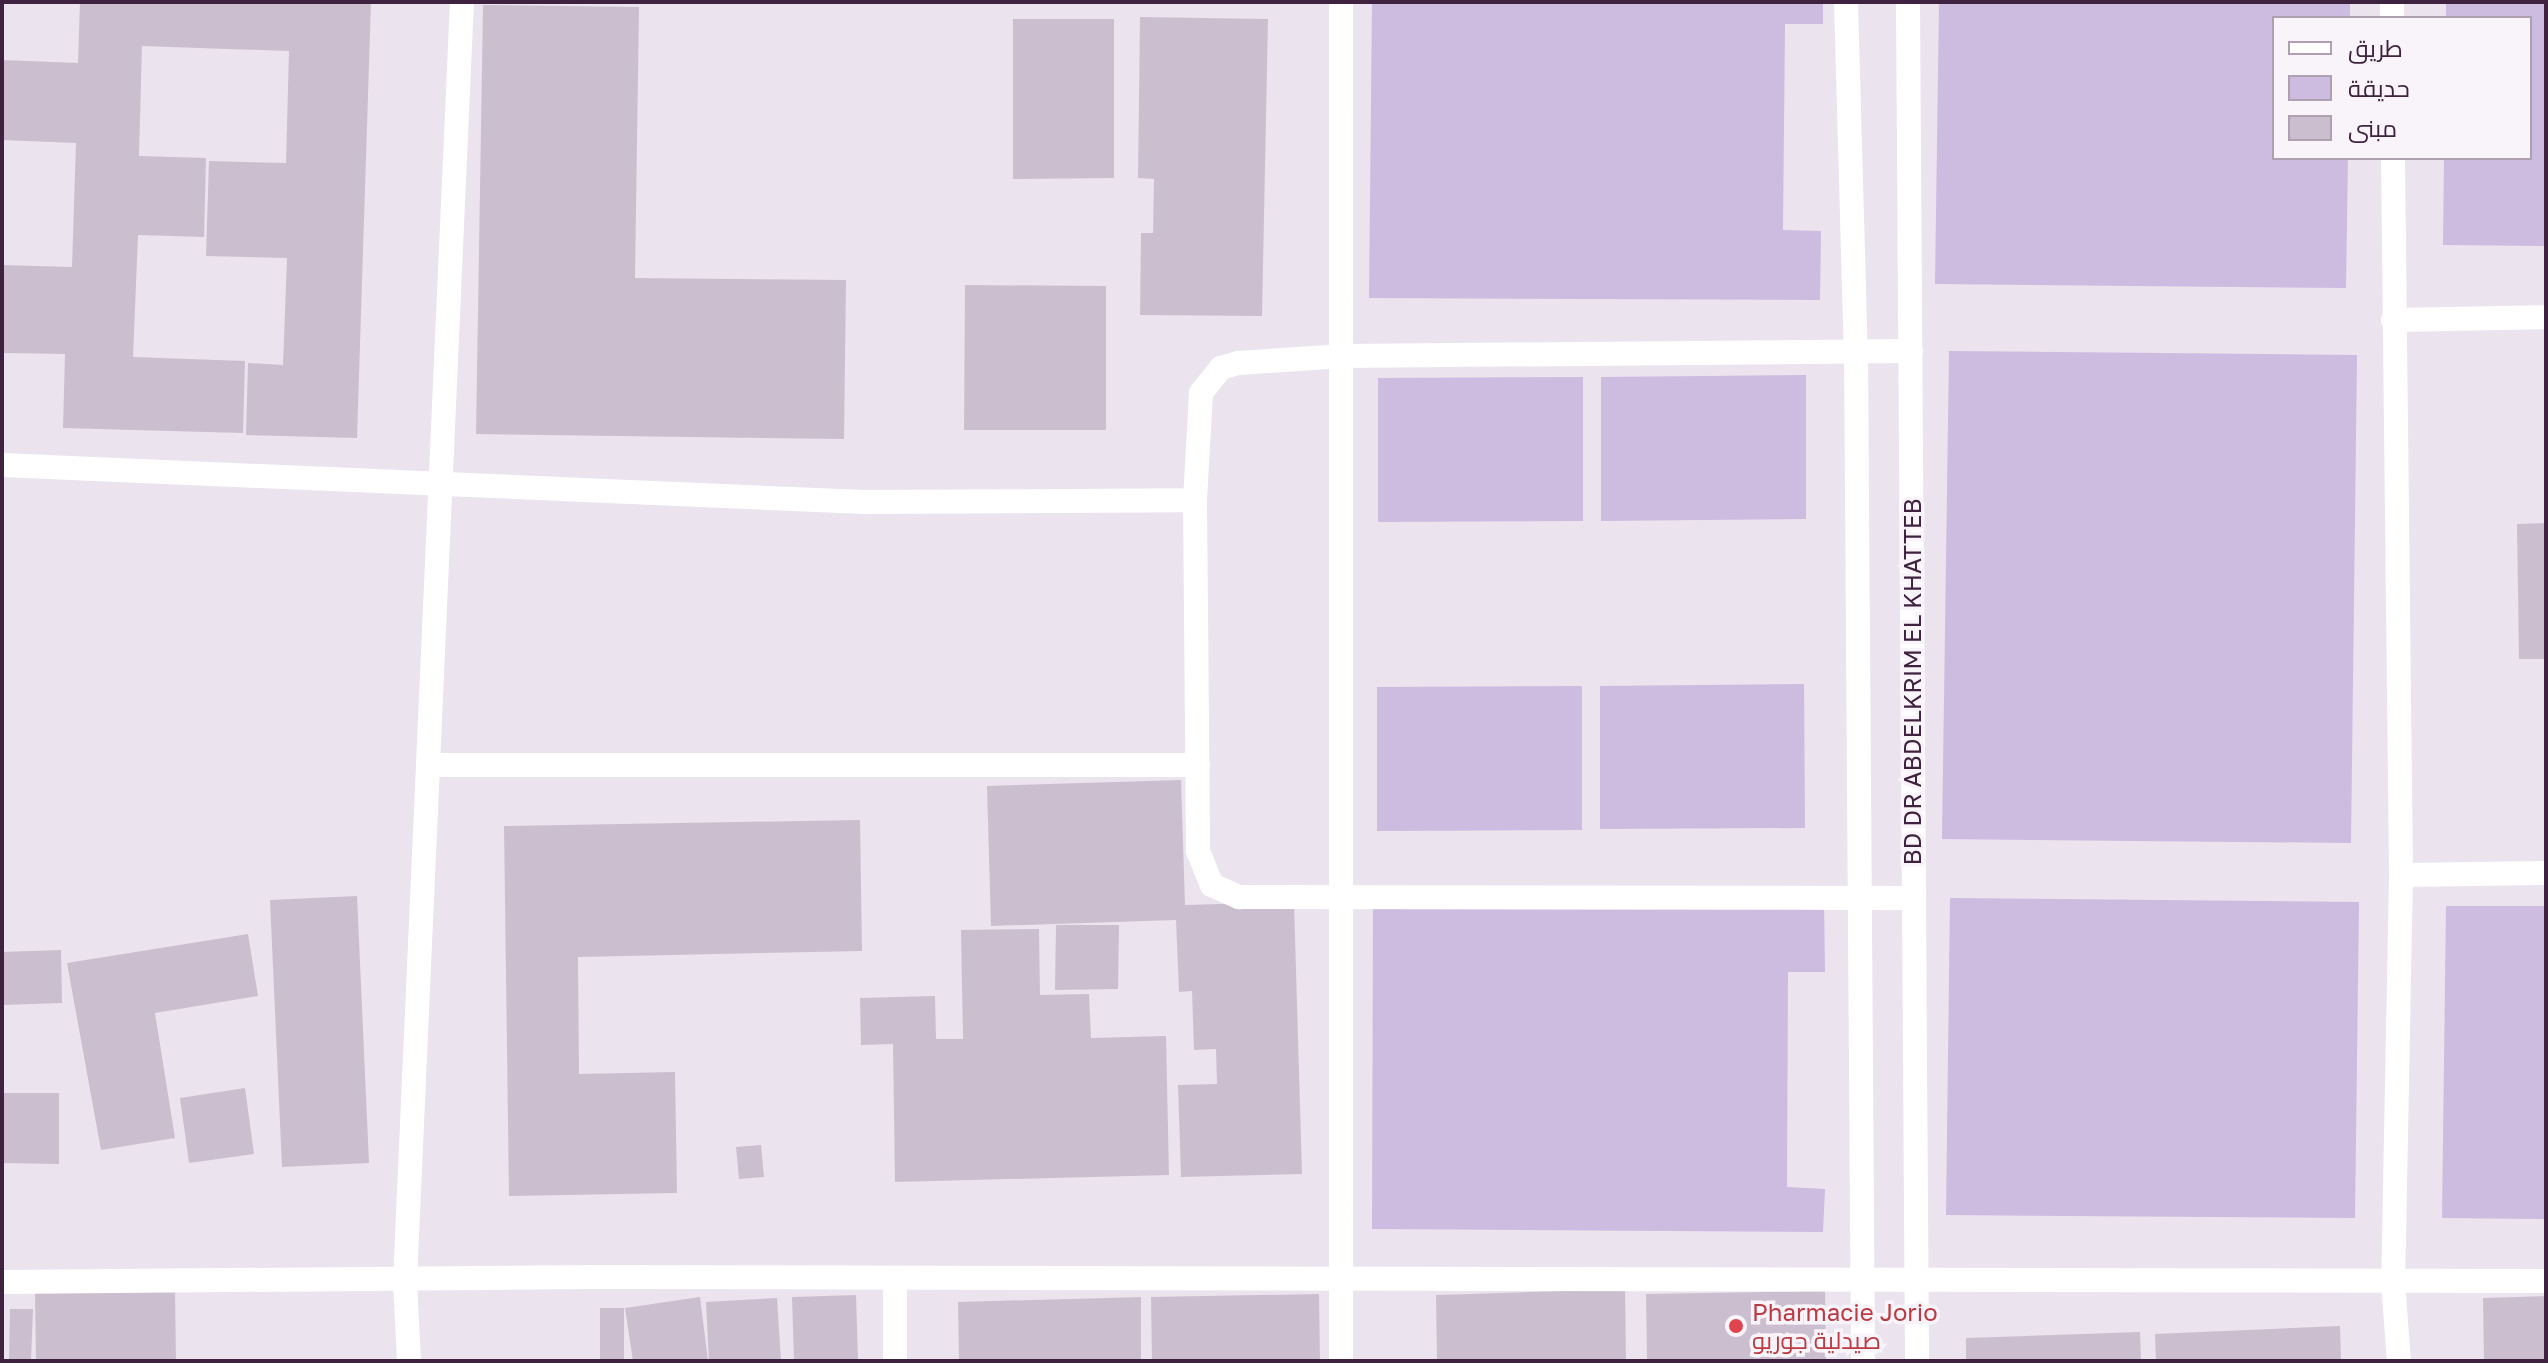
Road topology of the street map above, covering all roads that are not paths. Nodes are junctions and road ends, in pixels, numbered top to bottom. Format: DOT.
graph roads {
  1 [pos="462,2"];
  2 [pos="1341,2"];
  3 [pos="1846,2"];
  4 [pos="1908,2"];
  5 [pos="2393,160"];
  6 [pos="2546,317"];
  7 [pos="2393,320"];
  8 [pos="1911,351"];
  9 [pos="1856,354"];
  10 [pos="1343,356"];
  11 [pos="2,465"];
  12 [pos="437,481"];
  13 [pos="1195,500"];
  14 [pos="428,765"];
  15 [pos="1198,765"];
  16 [pos="2546,873"];
  17 [pos="2401,875"];
  18 [pos="1913,898"];
  19 [pos="1341,899"];
  20 [pos="1860,900"];
  21 [pos="1339,1279"];
  22 [pos="405,1281"];
  23 [pos="895,1281"];
  24 [pos="1917,1281"];
  25 [pos="2546,1281"];
  26 [pos="2,1282"];
  27 [pos="2393,1282"];
  28 [pos="1863,1283"];
  29 [pos="409,1361"];
  30 [pos="895,1361"];
  31 [pos="1341,1361"];
  32 [pos="1863,1361"];
  33 [pos="1917,1361"];
  34 [pos="2399,1361"];
  1 -- 12 [label="street"];
  2 -- 10 [label="street"];
  3 -- 9 [label="street"];
  4 -- 8 [label="street, BD DR ABDELKRIM EL KHATTEB"];
  5 -- 7 [label="street"];
  6 -- 7 [label="street"];
  7 -- 17 [label="street"];
  8 -- 9 [label="street"];
  8 -- 18 [label="street, BD DR ABDELKRIM EL KHATTEB"];
  9 -- 10 [label="street"];
  9 -- 20 [label="street"];
  10 -- 13 [label="street"];
  10 -- 19 [label="street"];
  11 -- 12 [label="street"];
  12 -- 13 [label="street"];
  12 -- 14 [label="street"];
  13 -- 15 [label="street"];
  14 -- 15 [label="street"];
  14 -- 22 [label="street"];
  15 -- 19 [label="street"];
  16 -- 17 [label="street"];
  17 -- 27 [label="street"];
  18 -- 20 [label="street"];
  18 -- 24 [label="street, BD DR ABDELKRIM EL KHATTEB"];
  19 -- 20 [label="street"];
  19 -- 21 [label="street"];
  20 -- 28 [label="street"];
  21 -- 23 [label="street"];
  21 -- 28 [label="street"];
  21 -- 31 [label="street"];
  22 -- 23 [label="street"];
  22 -- 26 [label="street"];
  22 -- 29 [label="street"];
  23 -- 30 [label="street"];
  24 -- 27 [label="street"];
  24 -- 28 [label="street"];
  24 -- 33 [label="street, BD DR ABDELKRIM EL KHATTEB"];
  25 -- 27 [label="street"];
  27 -- 34 [label="street"];
  28 -- 32 [label="street"];
}
